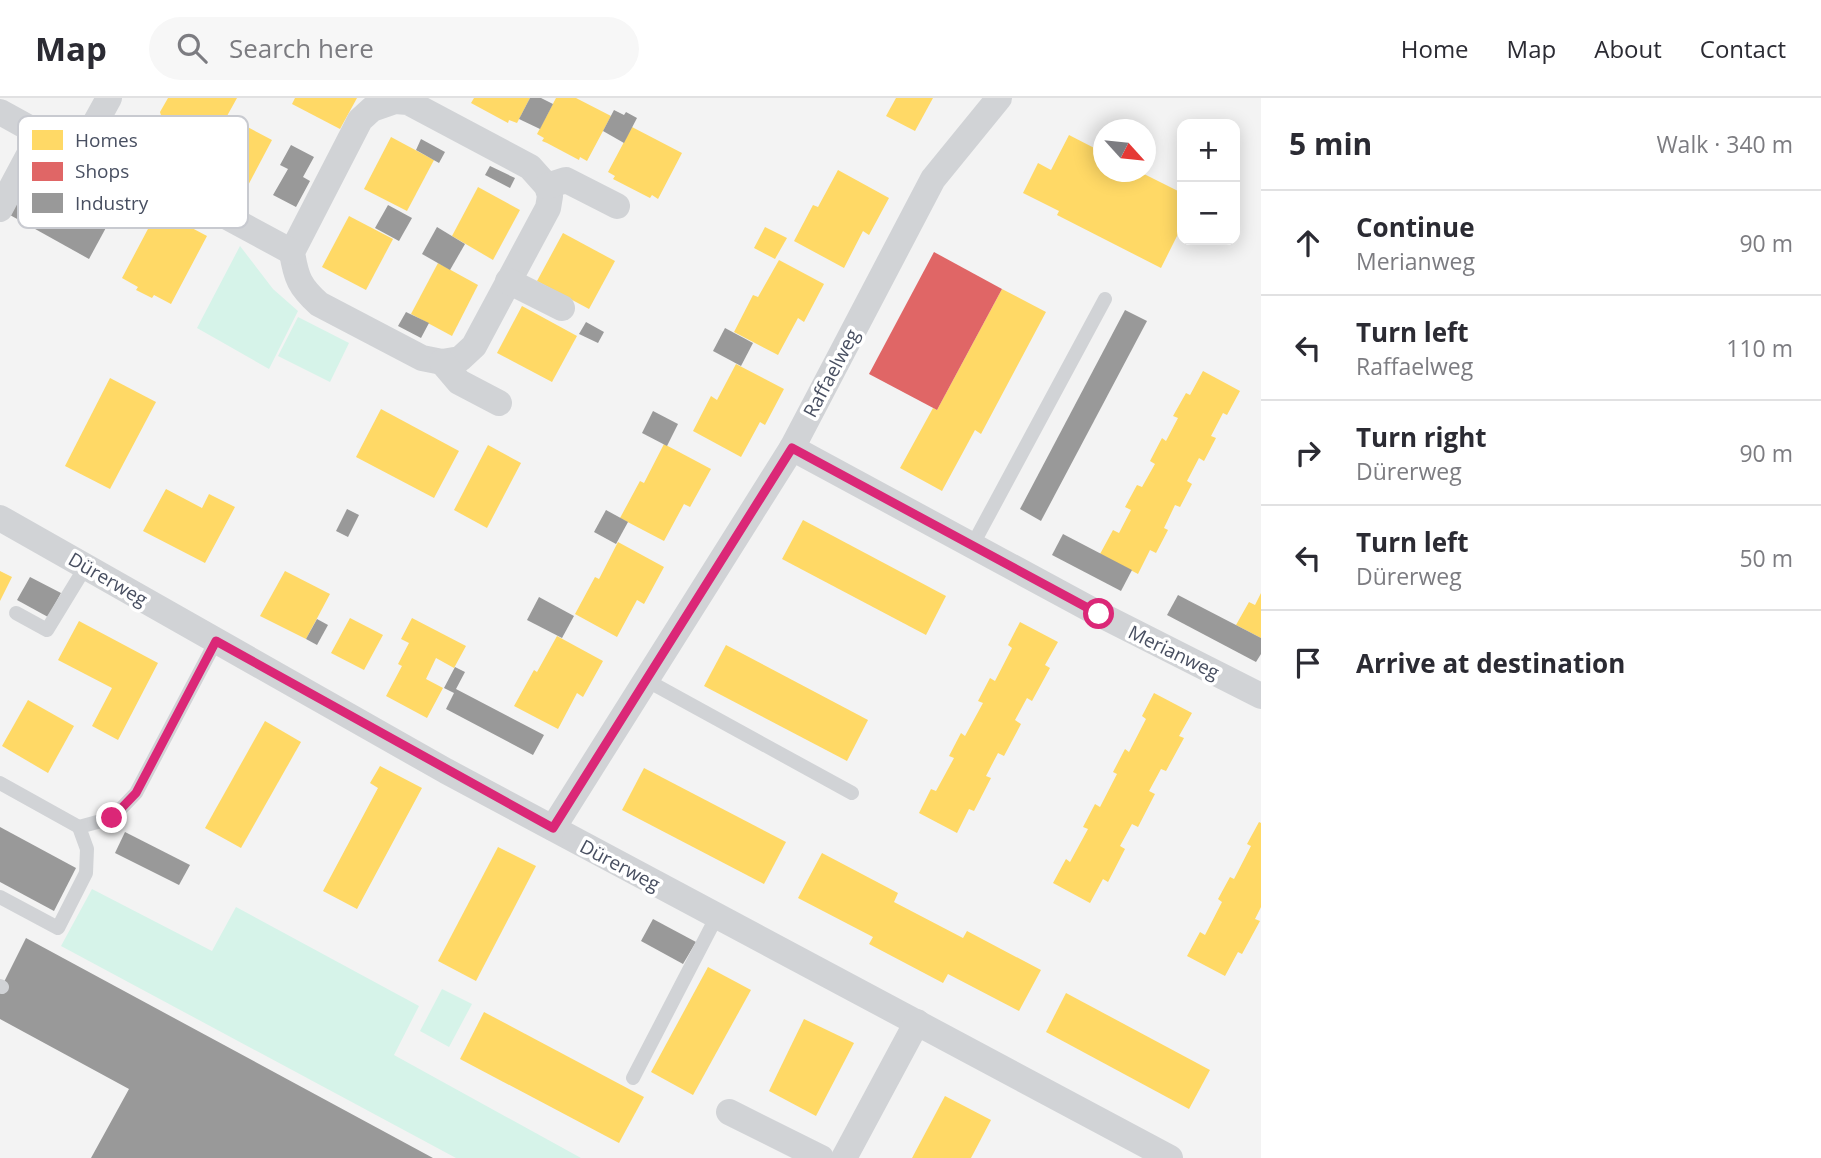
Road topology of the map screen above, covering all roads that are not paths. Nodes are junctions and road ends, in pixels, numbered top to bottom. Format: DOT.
graph roads {
  1 [pos="109,98"];
  2 [pos="999,98"];
  3 [pos="0,113"];
  4 [pos="99,116"];
  5 [pos="18,122"];
  6 [pos="18,175"];
  7 [pos="547,186"];
  8 [pos="617,206"];
  9 [pos="0,209"];
  10 [pos="248,228"];
  11 [pos="292,252"];
  12 [pos="508,281"];
  13 [pos="1105,299"];
  14 [pos="562,309"];
  15 [pos="442,362"];
  16 [pos="499,404"];
  17 [pos="792,448"];
  18 [pos="0,518"];
  19 [pos="972,546"];
  20 [pos="86,566"];
  21 [pos="16,613"];
  22 [pos="216,641"];
  23 [pos="646,680"];
  24 [pos="1261,696"];
  25 [pos="0,783"];
  26 [pos="852,793"];
  27 [pos="79,827"];
  28 [pos="553,828"];
  29 [pos="0,897"];
  30 [pos="717,916"];
  31 [pos="917,1022"];
  32 [pos="633,1078"];
  33 [pos="729,1112"];
  34 [pos="1135,1149"];
  35 [pos="821,1158"];
  36 [pos="844,1158"];
  37 [pos="1170,1158"];
  1 -- 4 [label="street"];
  2 -- 17 [label="street, Raffaelweg"];
  3 -- 5 [label="street"];
  6 -- 9 [label="street"];
  7 -- 8 [label="street"];
  7 -- 11 [label="street"];
  7 -- 12 [label="street"];
  10 -- 11 [label="street"];
  11 -- 15 [label="street"];
  12 -- 14 [label="street"];
  12 -- 15 [label="street"];
  13 -- 19 [label="lane"];
  15 -- 16 [label="street"];
  17 -- 19 [label="street, Merianweg"];
  17 -- 23 [label="street, Raffaelweg"];
  18 -- 20 [label="street, Dürerweg"];
  19 -- 24 [label="street, Merianweg"];
  20 -- 21 [label="lane"];
  20 -- 22 [label="street, Dürerweg"];
  22 -- 27 [label="lane"];
  22 -- 28 [label="street, Dürerweg"];
  23 -- 26 [label="lane"];
  23 -- 28 [label="street, Raffaelweg"];
  25 -- 27 [label="lane"];
  27 -- 29 [label="lane"];
  28 -- 30 [label="street, Dürerweg"];
  30 -- 31 [label="street, Dürerweg"];
  30 -- 32 [label="lane"];
  31 -- 34 [label="street, Dürerweg"];
  31 -- 36 [label="street"];
  33 -- 35 [label="street"];
  34 -- 37 [label="street, Dürerweg"];
}
